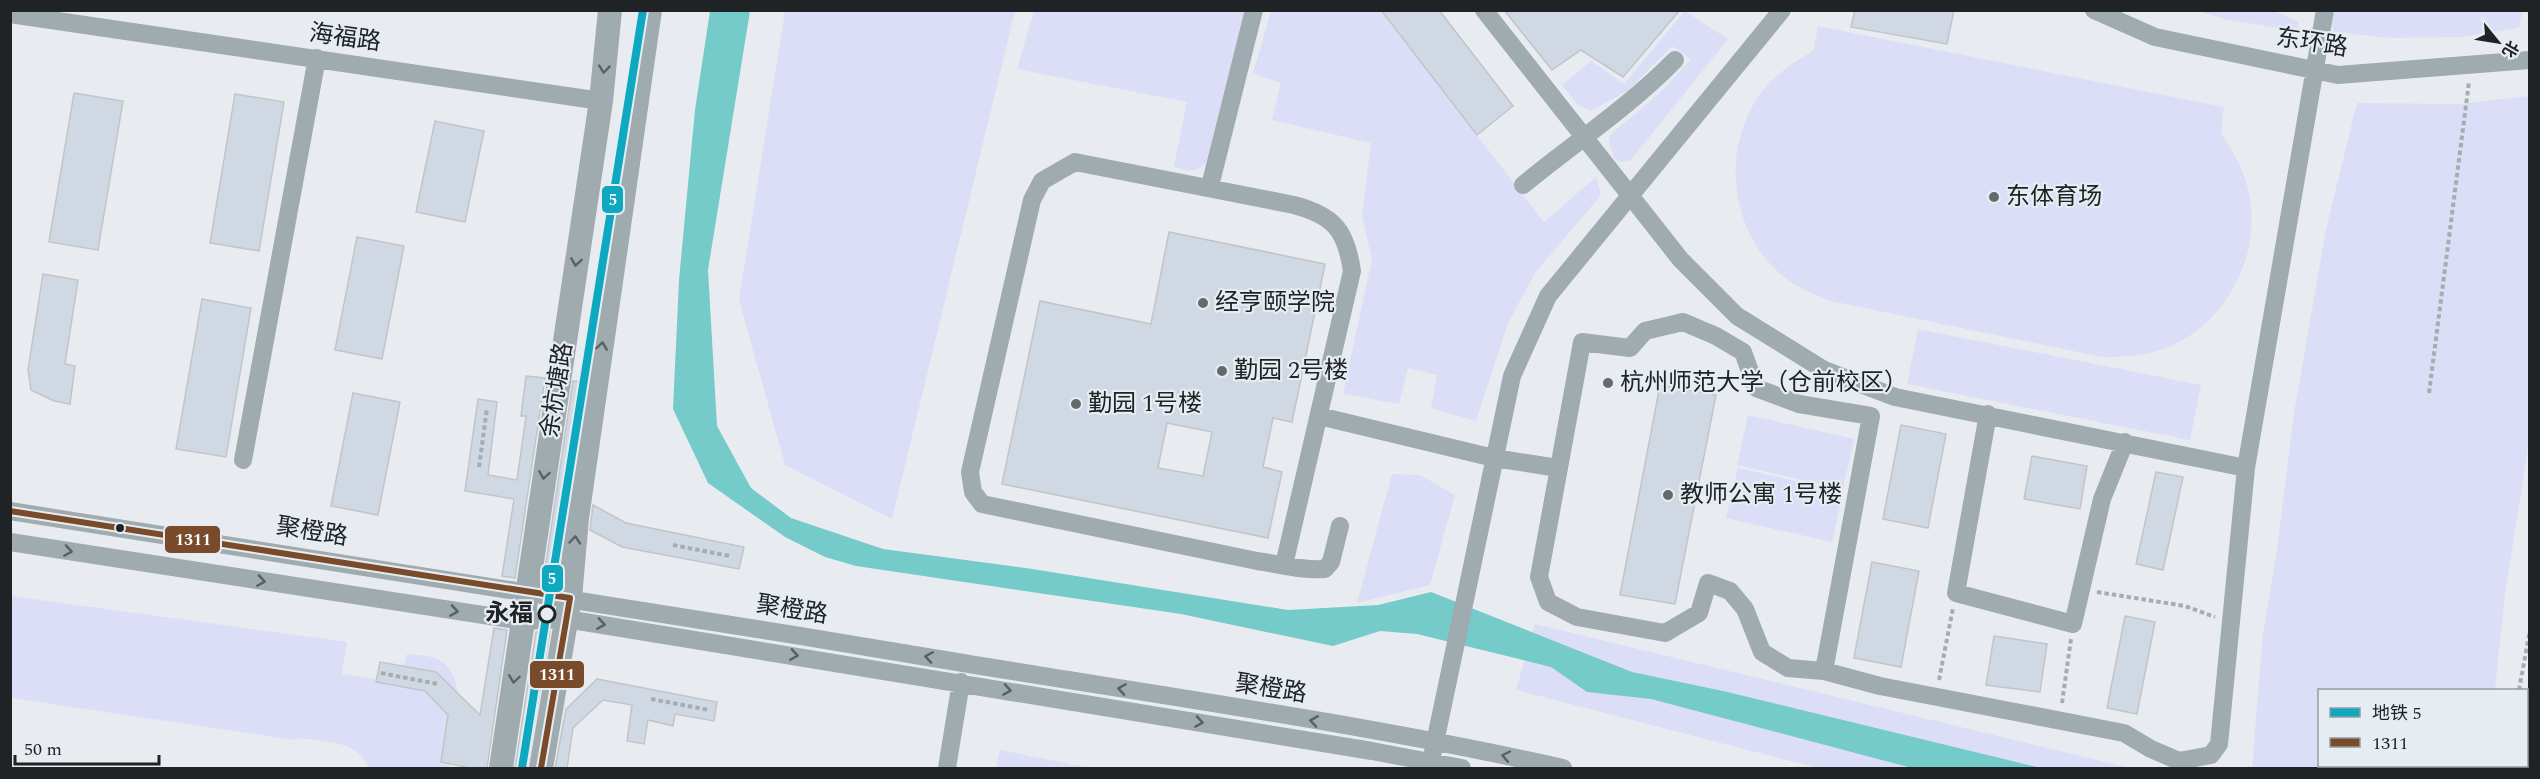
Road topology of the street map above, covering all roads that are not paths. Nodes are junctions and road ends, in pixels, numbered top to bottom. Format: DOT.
graph roads {
  1 [pos="610,10"];
  2 [pos="650,10"];
  3 [pos="1254,10"];
  4 [pos="1484,10"];
  5 [pos="1782,10"];
  6 [pos="2094,10"];
  7 [pos="2325,10"];
  8 [pos="10,14"];
  9 [pos="317,58"];
  10 [pos="1675,60"];
  11 [pos="2529,60"];
  12 [pos="2315,70"];
  13 [pos="601,101"];
  14 [pos="1582,136"];
  15 [pos="1523,185"];
  16 [pos="1210,186"];
  17 [pos="1630,195"];
  18 [pos="1737,316"];
  19 [pos="1721,339"];
  20 [pos="1882,392"];
  21 [pos="1988,414"];
  22 [pos="1319,416"];
  23 [pos="1871,416"];
  24 [pos="2125,442"];
  25 [pos="1494,458"];
  26 [pos="243,460"];
  27 [pos="1558,468"];
  28 [pos="2246,468"];
  29 [pos="10,511"];
  30 [pos="1340,526"];
  31 [pos="10,542"];
  32 [pos="1284,565"];
  33 [pos="527,591"];
  34 [pos="568,608"];
  35 [pos="522,621"];
  36 [pos="1824,671"];
  37 [pos="961,682"];
  38 [pos="1435,742"];
  39 [pos="1431,762"];
  40 [pos="501,768"];
  41 [pos="541,768"];
  42 [pos="947,768"];
  43 [pos="1462,768"];
  44 [pos="1563,768"];
  1 -- 13 [label="main road, 余杭塘路, one-way"];
  34 -- 2 [label="main road, 余杭塘路, one-way"];
  3 -- 16 [label="street"];
  4 -- 14 [label="street"];
  5 -- 17 [label="street"];
  6 -- 12 [label="street, 东环路"];
  7 -- 12 [label="street"];
  8 -- 9 [label="street, 海福路"];
  9 -- 13 [label="street, 海福路"];
  9 -- 26 [label="street"];
  10 -- 14 [label="street"];
  11 -- 12 [label="street, 东环路"];
  12 -- 28 [label="street"];
  13 -- 33 [label="main road, 余杭塘路, one-way"];
  14 -- 15 [label="street"];
  14 -- 17 [label="street"];
  16 -- 22 [label="street"];
  16 -- 32 [label="street"];
  17 -- 18 [label="street"];
  17 -- 25 [label="street"];
  18 -- 19 [label="street"];
  18 -- 20 [label="street"];
  19 -- 23 [label="street"];
  19 -- 27 [label="street"];
  20 -- 21 [label="street"];
  20 -- 23 [label="street"];
  21 -- 24 [label="street"];
  21 -- 24 [label="street"];
  22 -- 25 [label="street"];
  22 -- 32 [label="street"];
  23 -- 36 [label="street"];
  24 -- 28 [label="street"];
  25 -- 27 [label="street"];
  25 -- 38 [label="street"];
  27 -- 36 [label="street"];
  28 -- 36 [label="street"];
  29 -- 33 [label="street, 聚橙路"];
  30 -- 32 [label="street"];
  31 -- 35 [label="street, 聚橙路, one-way"];
  33 -- 34 [label="street, 聚橙路"];
  33 -- 35 [label="main road, 余杭塘路"];
  34 -- 35 [label="street, 聚橙路"];
  34 -- 37 [label="street, 聚橙路, one-way"];
  38 -- 34 [label="street, 聚橙路, one-way"];
  34 -- 41 [label="main road, 余杭塘路"];
  35 -- 40 [label="main road, 余杭塘路, one-way"];
  37 -- 39 [label="street, 聚橙路, one-way"];
  37 -- 42 [label="street"];
  38 -- 39 [label="street"];
  44 -- 38 [label="street, 聚橙路, one-way"];
  39 -- 43 [label="street, 聚橙路"];
}
